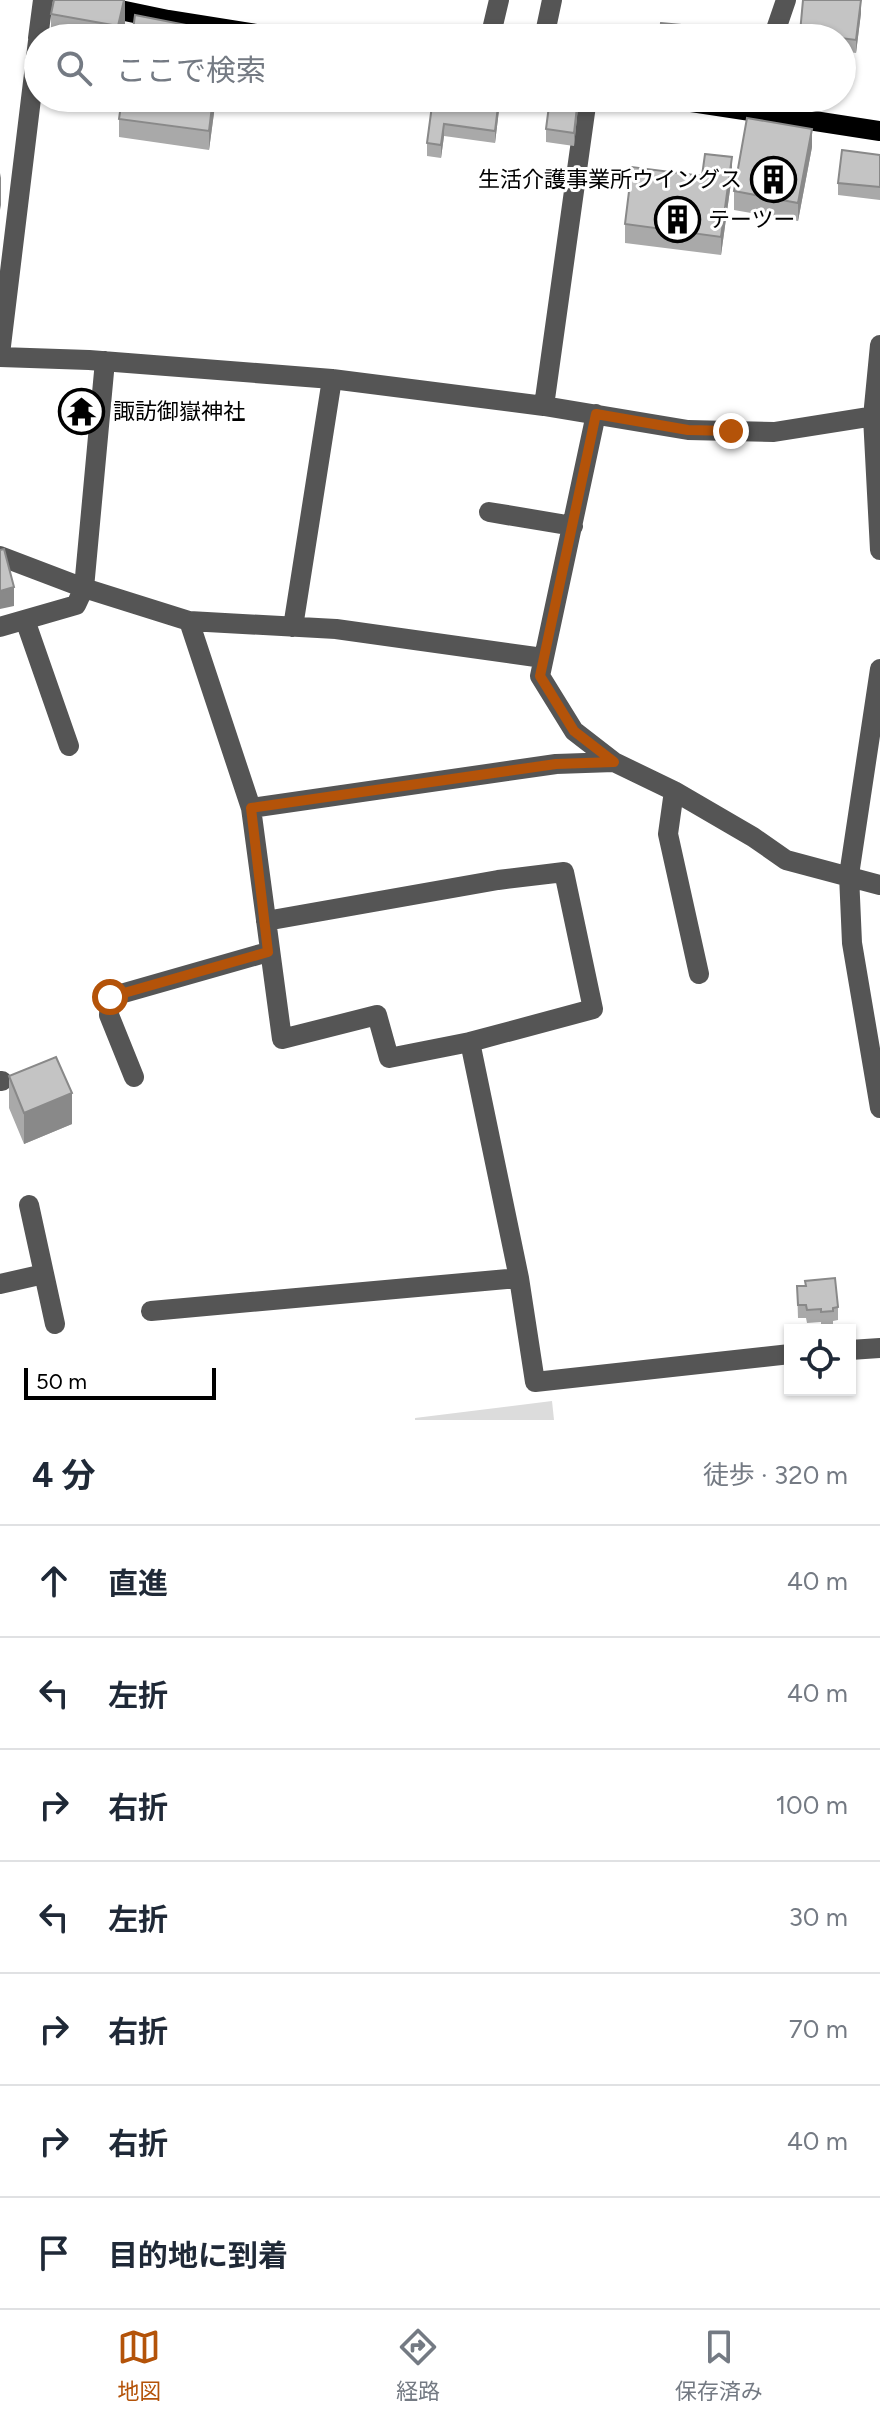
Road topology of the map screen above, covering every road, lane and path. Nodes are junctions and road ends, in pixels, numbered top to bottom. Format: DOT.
graph roads {
  1 [pos="43,0"];
  2 [pos="72,0"];
  3 [pos="499,0"];
  4 [pos="552,0"];
  5 [pos="786,0"];
  6 [pos="130,6"];
  7 [pos="40,24"];
  8 [pos="216,24"];
  9 [pos="493,24"];
  10 [pos="547,24"];
  11 [pos="778,24"];
  12 [pos="29,112"];
  13 [pos="585,112"];
  14 [pos="791,112"];
  15 [pos="880,131"];
  16 [pos="880,345"];
  17 [pos="0,355"];
  18 [pos="105,361"];
  19 [pos="332,379"];
  20 [pos="544,406"];
  21 [pos="596,414"];
  22 [pos="876,416"];
  23 [pos="489,512"];
  24 [pos="573,526"];
  25 [pos="880,550"];
  26 [pos="0,556"];
  27 [pos="84,588"];
  28 [pos="25,620"];
  29 [pos="189,621"];
  30 [pos="0,627"];
  31 [pos="293,627"];
  32 [pos="543,658"];
  33 [pos="880,669"];
  34 [pos="69,746"];
  35 [pos="614,762"];
  36 [pos="871,785"];
  37 [pos="674,791"];
  38 [pos="251,808"];
  39 [pos="849,875"];
  40 [pos="880,885"];
  41 [pos="266,921"];
  42 [pos="268,952"];
  43 [pos="699,974"];
  44 [pos="470,1042"];
  45 [pos="134,1077"];
  46 [pos="880,1108"];
  47 [pos="29,1205"];
  48 [pos="44,1274"];
  49 [pos="519,1278"];
  50 [pos="0,1284"];
  51 [pos="151,1311"];
  52 [pos="55,1324"];
  53 [pos="880,1348"];
  54 [pos="856,1350"];
  55 [pos="784,1355"];
  1 -- 7 [label="street"];
  2 -- 6 [label="main road"];
  3 -- 9 [label="street"];
  4 -- 10 [label="street"];
  5 -- 11 [label="street"];
  6 -- 8 [label="main road"];
  12 -- 17 [label="street"];
  13 -- 20 [label="street"];
  14 -- 15 [label="main road"];
  16 -- 22 [label="street"];
  17 -- 18 [label="street"];
  18 -- 19 [label="street"];
  18 -- 27 [label="street"];
  19 -- 20 [label="street"];
  19 -- 31 [label="street"];
  20 -- 21 [label="street"];
  21 -- 22 [label="street"];
  21 -- 24 [label="street"];
  22 -- 25 [label="street"];
  23 -- 24 [label="street"];
  24 -- 32 [label="street"];
  26 -- 27 [label="street"];
  27 -- 28 [label="street"];
  27 -- 29 [label="street"];
  28 -- 30 [label="street"];
  28 -- 34 [label="street"];
  29 -- 31 [label="street"];
  29 -- 38 [label="street"];
  31 -- 32 [label="street"];
  32 -- 35 [label="street"];
  33 -- 36 [label="street"];
  35 -- 37 [label="street"];
  35 -- 38 [label="street"];
  36 -- 39 [label="street"];
  37 -- 39 [label="street"];
  37 -- 43 [label="street"];
  38 -- 41 [label="street"];
  39 -- 40 [label="street"];
  39 -- 46 [label="street"];
  41 -- 42 [label="street"];
  41 -- 44 [label="street"];
  42 -- 44 [label="street"];
  42 -- 45 [label="street"];
  44 -- 49 [label="street"];
  47 -- 48 [label="street"];
  48 -- 50 [label="street"];
  48 -- 52 [label="street"];
  49 -- 51 [label="street"];
  49 -- 55 [label="street"];
  53 -- 54 [label="street"];
}
